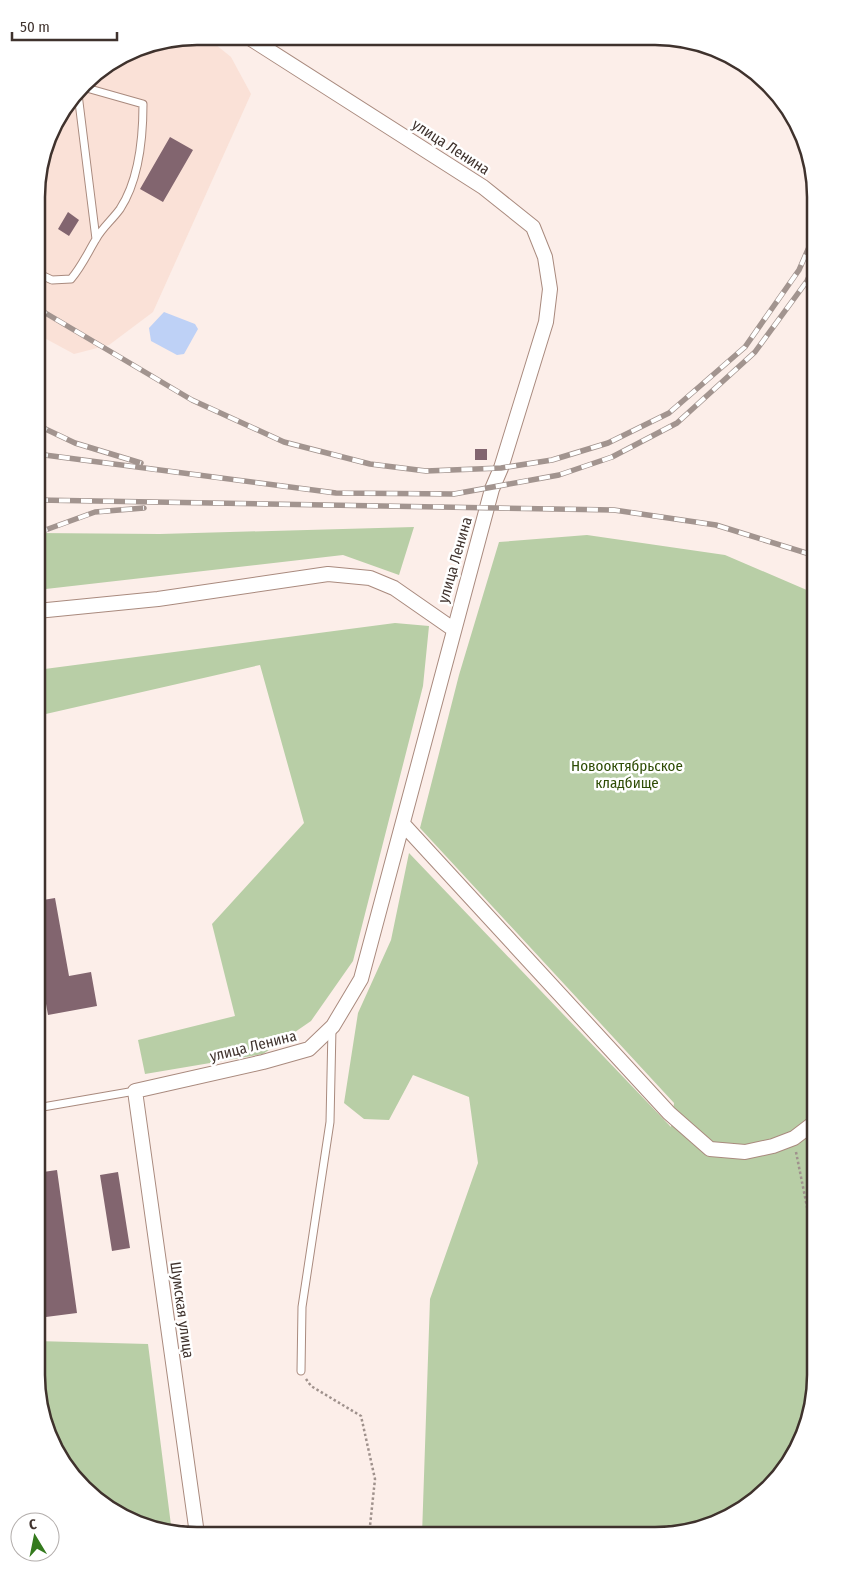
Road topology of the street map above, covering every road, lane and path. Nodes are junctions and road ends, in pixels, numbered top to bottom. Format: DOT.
graph roads {
  1 [pos="261,45"];
  2 [pos="91,89"];
  3 [pos="79,102"];
  4 [pos="96,239"];
  5 [pos="45,276"];
  6 [pos="45,610"];
  7 [pos="453,628"];
  8 [pos="403,824"];
  9 [pos="332,1026"];
  10 [pos="135,1091"];
  11 [pos="45,1106"];
  12 [pos="807,1129"];
  13 [pos="794,1138"];
  14 [pos="807,1205"];
  15 [pos="301,1371"];
  16 [pos="196,1527"];
  17 [pos="370,1527"];
  1 -- 7 [label="street, улица Ленина"];
  2 -- 4 [label="lane"];
  3 -- 4 [label="lane"];
  4 -- 5 [label="lane"];
  6 -- 7 [label="street"];
  7 -- 8 [label="street, улица Ленина"];
  8 -- 9 [label="street, улица Ленина"];
  8 -- 13 [label="street"];
  9 -- 10 [label="street, улица Ленина"];
  9 -- 15 [label="lane"];
  10 -- 11 [label="lane"];
  10 -- 16 [label="street, Шумская улица"];
  12 -- 13 [label="street"];
  13 -- 14 [label="path"];
  15 -- 17 [label="path"];
}
